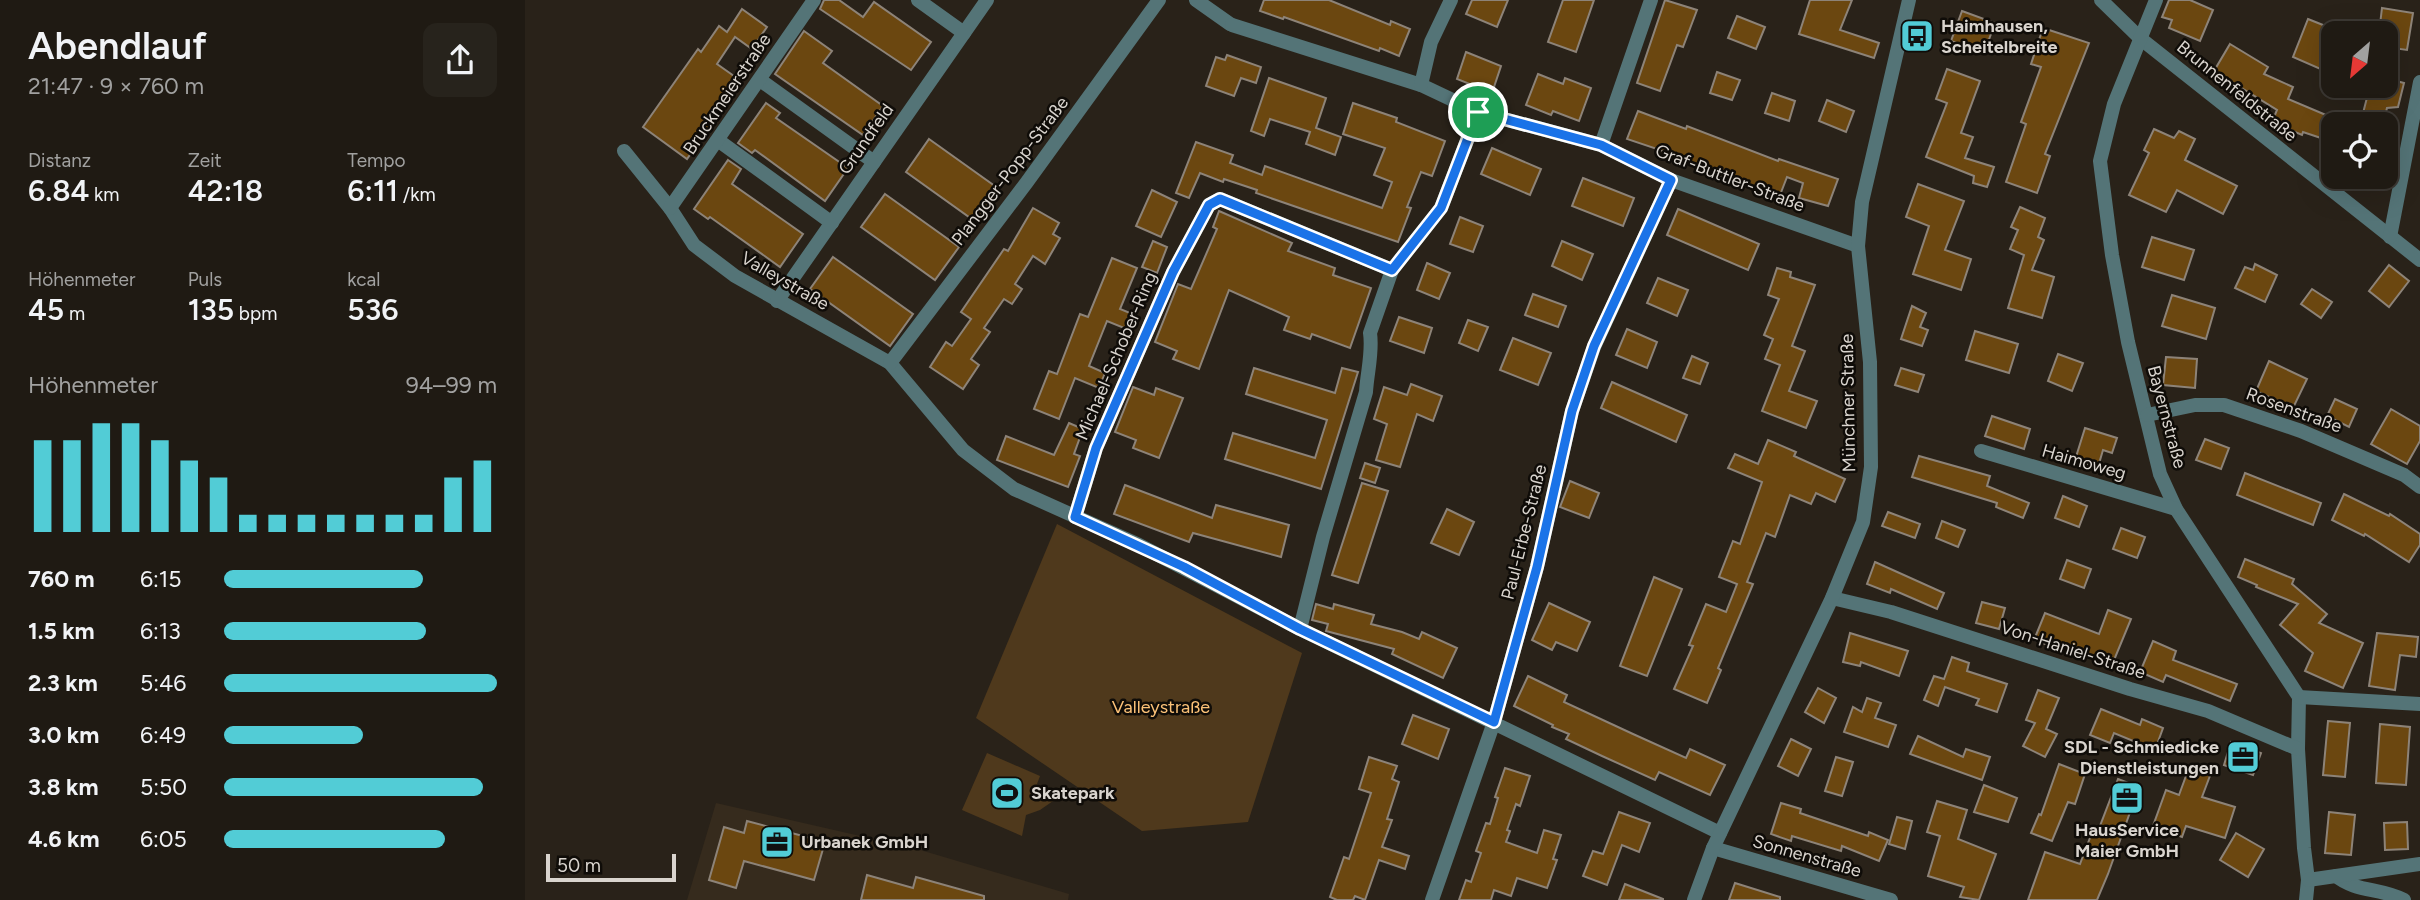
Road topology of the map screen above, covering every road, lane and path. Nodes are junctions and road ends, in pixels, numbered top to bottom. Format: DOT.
graph roads {
  1 [pos="814,0"];
  2 [pos="918,0"];
  3 [pos="987,0"];
  4 [pos="1159,0"];
  5 [pos="1196,0"];
  6 [pos="1451,0"];
  7 [pos="1651,0"];
  8 [pos="1909,0"];
  9 [pos="2101,0"];
  10 [pos="2156,0"];
  11 [pos="964,33"];
  12 [pos="2141,39"];
  13 [pos="760,80"];
  14 [pos="2420,82"];
  15 [pos="1421,85"];
  16 [pos="1478,112"];
  17 [pos="719,141"];
  18 [pos="1601,145"];
  19 [pos="624,151"];
  20 [pos="874,162"];
  21 [pos="1671,180"];
  22 [pos="670,208"];
  23 [pos="832,223"];
  24 [pos="2390,237"];
  25 [pos="1858,246"];
  26 [pos="2420,260"];
  27 [pos="1392,270"];
  28 [pos="778,301"];
  29 [pos="890,363"];
  30 [pos="2147,415"];
  31 [pos="1981,451"];
  32 [pos="2420,487"];
  33 [pos="2176,509"];
  34 [pos="1075,517"];
  35 [pos="1832,598"];
  36 [pos="1300,629"];
  37 [pos="2299,697"];
  38 [pos="2420,704"];
  39 [pos="1494,722"];
  40 [pos="2298,749"];
  41 [pos="1720,833"];
  42 [pos="1713,848"];
  43 [pos="2420,864"];
  44 [pos="2336,876"];
  45 [pos="2308,880"];
  46 [pos="1432,900"];
  47 [pos="1694,900"];
  48 [pos="1891,900"];
  49 [pos="2306,900"];
  50 [pos="2404,900"];
  1 -- 13 [label="street, Bruckmeierstraße"];
  2 -- 11 [label="street"];
  3 -- 11 [label="street, Grundfeld"];
  4 -- 29 [label="street, Plangger-Popp-Straße"];
  5 -- 15 [label="street, Graf-Buttler-Straße"];
  6 -- 15 [label="street"];
  7 -- 18 [label="street"];
  8 -- 25 [label="street, Münchner Straße"];
  9 -- 12 [label="street, Brunnenfeldstraße"];
  10 -- 12 [label="street, Bayernstraße"];
  11 -- 20 [label="street, Grundfeld"];
  12 -- 24 [label="street, Brunnenfeldstraße"];
  12 -- 30 [label="street, Bayernstraße"];
  13 -- 17 [label="street, Bruckmeierstraße"];
  13 -- 20 [label="street"];
  14 -- 24 [label="street"];
  15 -- 16 [label="street, Graf-Buttler-Straße"];
  16 -- 18 [label="street, Graf-Buttler-Straße"];
  16 -- 27 [label="street"];
  17 -- 22 [label="street, Bruckmeierstraße"];
  17 -- 23 [label="street"];
  18 -- 21 [label="street, Graf-Buttler-Straße"];
  19 -- 22 [label="street, Valleystraße"];
  20 -- 23 [label="street, Grundfeld"];
  21 -- 25 [label="street, Graf-Buttler-Straße"];
  21 -- 39 [label="street, Paul-Erbe-Straße"];
  22 -- 28 [label="street, Valleystraße"];
  23 -- 28 [label="street, Grundfeld"];
  24 -- 26 [label="street, Brunnenfeldstraße"];
  25 -- 35 [label="street, Münchner Straße"];
  27 -- 34 [label="street, Michael-Schober-Ring"];
  27 -- 36 [label="street"];
  28 -- 29 [label="street, Valleystraße"];
  29 -- 34 [label="street, Valleystraße"];
  30 -- 32 [label="street, Rosenstraße"];
  30 -- 33 [label="street, Bayernstraße"];
  31 -- 33 [label="street, Haimoweg"];
  33 -- 37 [label="street, Bayernstraße"];
  34 -- 36 [label="street, Valleystraße"];
  35 -- 40 [label="street, Von-Haniel-Straße"];
  35 -- 41 [label="street, Münchner Straße"];
  36 -- 39 [label="street, Valleystraße"];
  37 -- 38 [label="street"];
  37 -- 40 [label="street"];
  39 -- 41 [label="street, Valleystraße"];
  39 -- 46 [label="street, Paul-Erbe-Straße"];
  40 -- 45 [label="street"];
  41 -- 42 [label="street, Münchner Straße"];
  42 -- 47 [label="street, Münchner Straße"];
  42 -- 48 [label="street, Sonnenstraße"];
  43 -- 44 [label="street"];
  44 -- 45 [label="street"];
  44 -- 50 [label="street"];
  45 -- 49 [label="street"];
}
